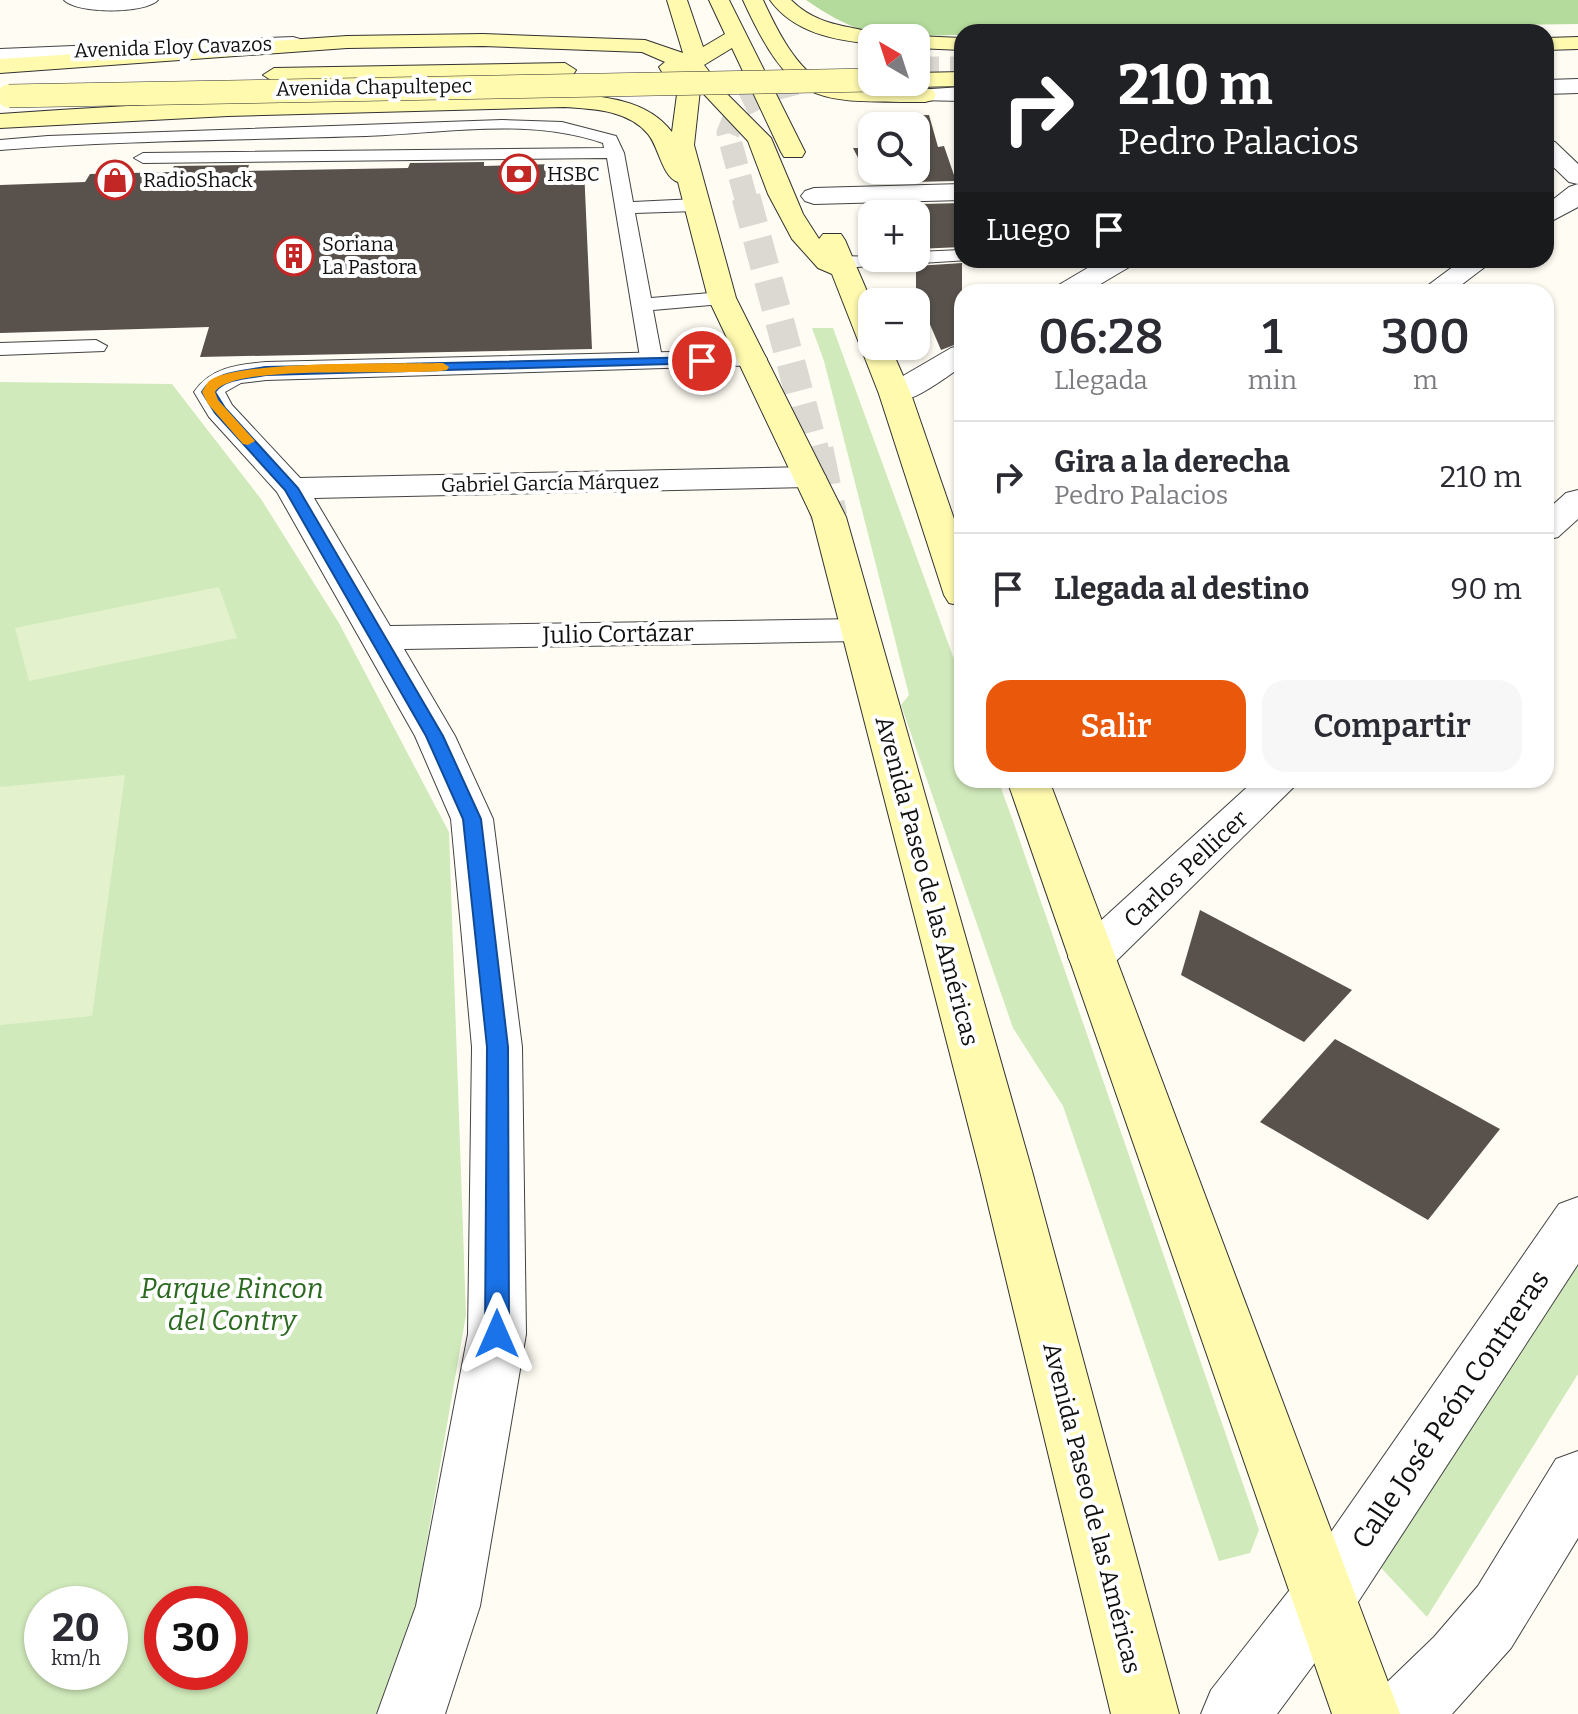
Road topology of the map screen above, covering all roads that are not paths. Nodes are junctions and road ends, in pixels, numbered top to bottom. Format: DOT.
graph roads {
  1 [pos="74,0"];
  2 [pos="148,0"];
  3 [pos="676,0"];
  4 [pos="719,0"];
  5 [pos="753,0"];
  6 [pos="780,0"];
  7 [pos="737,35"];
  8 [pos="858,38"];
  9 [pos="347,42"];
  10 [pos="602,42"];
  11 [pos="858,43"];
  12 [pos="930,43"];
  13 [pos="954,44"];
  14 [pos="1554,44"];
  15 [pos="1575,48"];
  16 [pos="930,51"];
  17 [pos="954,51"];
  18 [pos="858,52"];
  19 [pos="812,54"];
  20 [pos="0,55"];
  21 [pos="1554,55"];
  22 [pos="691,64"];
  23 [pos="0,66"];
  24 [pos="1578,70"];
  25 [pos="1554,71"];
  26 [pos="858,80"];
  27 [pos="954,81"];
  28 [pos="755,84"];
  29 [pos="930,85"];
  30 [pos="1578,86"];
  31 [pos="1554,87"];
  32 [pos="930,89"];
  33 [pos="858,90"];
  34 [pos="954,93"];
  35 [pos="2,94"];
  36 [pos="886,96"];
  37 [pos="424,104"];
  38 [pos="375,105"];
  39 [pos="830,112"];
  40 [pos="94,113"];
  41 [pos="0,121"];
  42 [pos="418,128"];
  43 [pos="388,130"];
  44 [pos="769,131"];
  45 [pos="810,135"];
  46 [pos="85,138"];
  47 [pos="0,145"];
  48 [pos="682,145"];
  49 [pos="615,153"];
  50 [pos="1554,155"];
  51 [pos="121,158"];
  52 [pos="73,159"];
  53 [pos="1578,178"];
  54 [pos="1554,180"];
  55 [pos="811,188"];
  56 [pos="954,192"];
  57 [pos="1578,192"];
  58 [pos="695,197"];
  59 [pos="626,208"];
  60 [pos="1554,211"];
  61 [pos="954,257"];
  62 [pos="842,266"];
  63 [pos="1108,268"];
  64 [pos="1468,268"];
  65 [pos="1080,284"];
  66 [pos="1445,284"];
  67 [pos="722,298"];
  68 [pos="858,304"];
  69 [pos="642,305"];
  70 [pos="96,346"];
  71 [pos="0,349"];
  72 [pos="752,359"];
  73 [pos="954,359"];
  74 [pos="881,360"];
  75 [pos="652,363"];
  76 [pos="895,394"];
  77 [pos="809,477"];
  78 [pos="291,488"];
  79 [pos="1578,500"];
  80 [pos="1554,522"];
  81 [pos="954,571"];
  82 [pos="859,630"];
  83 [pos="377,638"];
  84 [pos="1031,788"];
  85 [pos="1271,788"];
  86 [pos="1091,957"];
  87 [pos="1578,1219"];
  88 [pos="1578,1479"];
  89 [pos="1322,1600"];
  90 [pos="411,1714"];
  91 [pos="1145,1714"];
  92 [pos="1235,1714"];
  93 [pos="1366,1714"];
  94 [pos="1403,1714"];
  1 -- 2 [label="street"];
  3 -- 10 [label="main road"];
  3 -- 22 [label="main road, Avenida Paseo de las Américas"];
  4 -- 7 [label="main road"];
  5 -- 19 [label="main road"];
  6 -- 8 [label="main road"];
  7 -- 22 [label="main road"];
  7 -- 28 [label="main road"];
  9 -- 10 [label="main road"];
  9 -- 20 [label="street, Avenida Eloy Cavazos"];
  9 -- 23 [label="main road"];
  10 -- 22 [label="main road"];
  11 -- 19 [label="main road"];
  12 -- 13 [label="main road"];
  14 -- 15 [label="main road"];
  15 -- 21 [label="main road"];
  16 -- 17 [label="main road"];
  18 -- 19 [label="main road"];
  19 -- 33 [label="main road"];
  19 -- 35 [label="main road, Avenida Chapultepec"];
  22 -- 35 [label="main road"];
  22 -- 44 [label="main road"];
  22 -- 48 [label="main road, Avenida Paseo de las Américas"];
  24 -- 25 [label="main road"];
  26 -- 28 [label="main road, Avenida Chapultepec, bridge"];
  27 -- 29 [label="main road"];
  28 -- 35 [label="main road, Avenida Chapultepec, bridge"];
  28 -- 44 [label="main road"];
  30 -- 31 [label="street"];
  32 -- 34 [label="street"];
  35 -- 40 [label="main road"];
  36 -- 39 [label="main road"];
  37 -- 38 [label="main road"];
  37 -- 42 [label="lane"];
  37 -- 58 [label="main road"];
  38 -- 40 [label="main road"];
  38 -- 43 [label="lane"];
  40 -- 41 [label="main road"];
  40 -- 46 [label="lane"];
  42 -- 43 [label="lane"];
  42 -- 49 [label="lane"];
  43 -- 46 [label="lane"];
  44 -- 48 [label="main road"];
  44 -- 55 [label="main road"];
  44 -- 62 [label="main road"];
  45 -- 55 [label="main road"];
  46 -- 47 [label="lane"];
  46 -- 52 [label="lane"];
  48 -- 58 [label="main road, Avenida Paseo de las Américas"];
  49 -- 51 [label="lane"];
  49 -- 59 [label="lane"];
  50 -- 53 [label="street"];
  53 -- 54 [label="street"];
  55 -- 56 [label="street"];
  55 -- 62 [label="main road"];
  57 -- 60 [label="street"];
  58 -- 59 [label="lane"];
  58 -- 67 [label="main road, Avenida Paseo de las Américas"];
  59 -- 69 [label="lane"];
  61 -- 62 [label="lane"];
  62 -- 68 [label="main road"];
  63 -- 65 [label="street"];
  64 -- 66 [label="street"];
  67 -- 69 [label="lane"];
  67 -- 72 [label="main road, Avenida Paseo de las Américas"];
  69 -- 75 [label="lane"];
  70 -- 71 [label="lane"];
  72 -- 75 [label="street"];
  72 -- 77 [label="main road, Avenida Paseo de las Américas"];
  73 -- 76 [label="street"];
  74 -- 76 [label="main road"];
  75 -- 78 [label="street"];
  76 -- 81 [label="main road"];
  77 -- 78 [label="street, Gabriel García Márquez"];
  77 -- 82 [label="main road, Avenida Paseo de las Américas"];
  78 -- 83 [label="street"];
  79 -- 80 [label="street"];
  82 -- 83 [label="street, Julio Cortázar"];
  82 -- 91 [label="main road, Avenida Paseo de las Américas"];
  83 -- 90 [label="street"];
  84 -- 86 [label="main road"];
  85 -- 86 [label="street, Carlos Pellicer"];
  86 -- 89 [label="main road"];
  87 -- 89 [label="street, Calle José Peón Contreras"];
  88 -- 94 [label="street"];
  89 -- 92 [label="street, Calle José Peón Contreras"];
  89 -- 93 [label="main road"];
}
